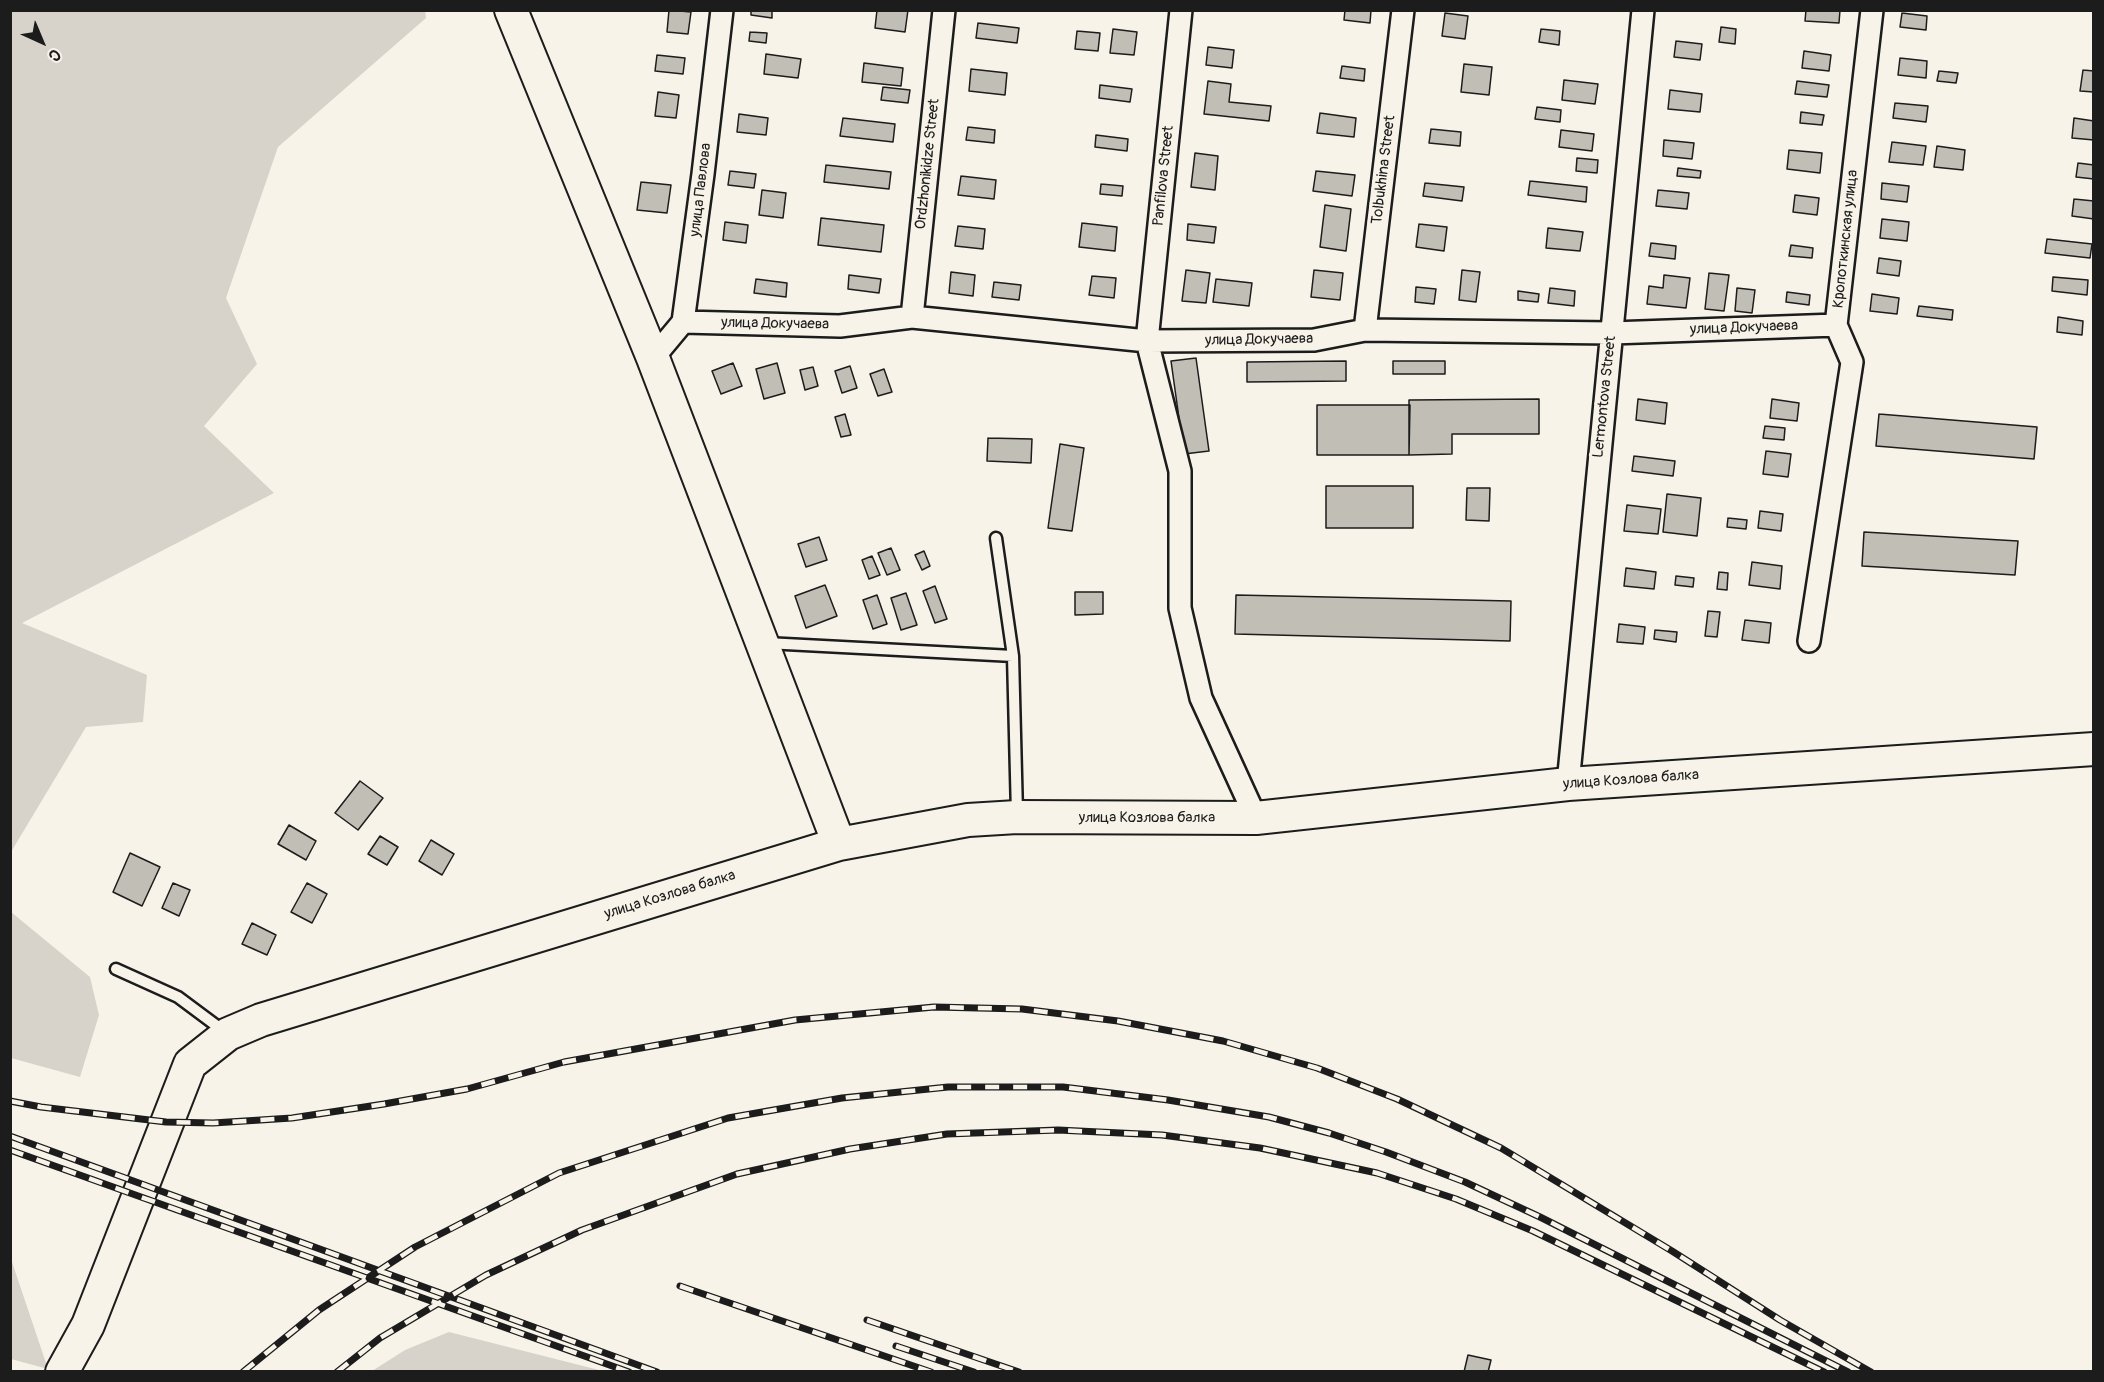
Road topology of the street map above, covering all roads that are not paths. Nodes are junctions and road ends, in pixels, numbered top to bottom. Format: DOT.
graph roads {
  1 [pos="511,10"];
  2 [pos="722,10"];
  3 [pos="944,10"];
  4 [pos="1181,10"];
  5 [pos="1403,10"];
  6 [pos="1643,10"];
  7 [pos="1872,10"];
  8 [pos="912,317"];
  9 [pos="683,322"];
  10 [pos="1836,325"];
  11 [pos="1365,330"];
  12 [pos="1612,333"];
  13 [pos="1147,341"];
  14 [pos="653,358"];
  15 [pos="996,538"];
  16 [pos="1809,641"];
  17 [pos="762,642"];
  18 [pos="1012,656"];
  19 [pos="2094,749"];
  20 [pos="1568,783"];
  21 [pos="1017,817"];
  22 [pos="1256,818"];
  23 [pos="838,844"];
  24 [pos="116,969"];
  25 [pos="228,1034"];
  26 [pos="62,1371"];
  1 -- 14 [label="main road"];
  2 -- 9 [label="street, улица Павлова"];
  3 -- 8 [label="street, Ordzhonikidze Street"];
  4 -- 13 [label="street, Panfilova Street"];
  5 -- 11 [label="street, Tolbukhina Street"];
  6 -- 12 [label="street, Lermontova Street"];
  7 -- 10 [label="street, Кропоткинская улица"];
  8 -- 9 [label="street, улица Докучаева"];
  8 -- 13 [label="street, улица Докучаева"];
  9 -- 14 [label="street"];
  10 -- 12 [label="street, улица Докучаева"];
  10 -- 16 [label="street, Кропоткинская улица"];
  11 -- 12 [label="street, улица Докучаева"];
  11 -- 13 [label="street, улица Докучаева"];
  12 -- 20 [label="street, Lermontova Street"];
  13 -- 22 [label="street"];
  14 -- 17 [label="main road"];
  15 -- 18 [label="lane"];
  17 -- 18 [label="lane"];
  17 -- 23 [label="main road"];
  18 -- 21 [label="lane"];
  19 -- 20 [label="main road, улица Козлова балка"];
  20 -- 22 [label="main road, улица Козлова балка"];
  21 -- 22 [label="main road, улица Козлова балка"];
  21 -- 23 [label="main road, улица Козлова балка"];
  23 -- 25 [label="main road, улица Козлова балка"];
  24 -- 25 [label="lane"];
  25 -- 26 [label="main road, улица Козлова балка"];
}
